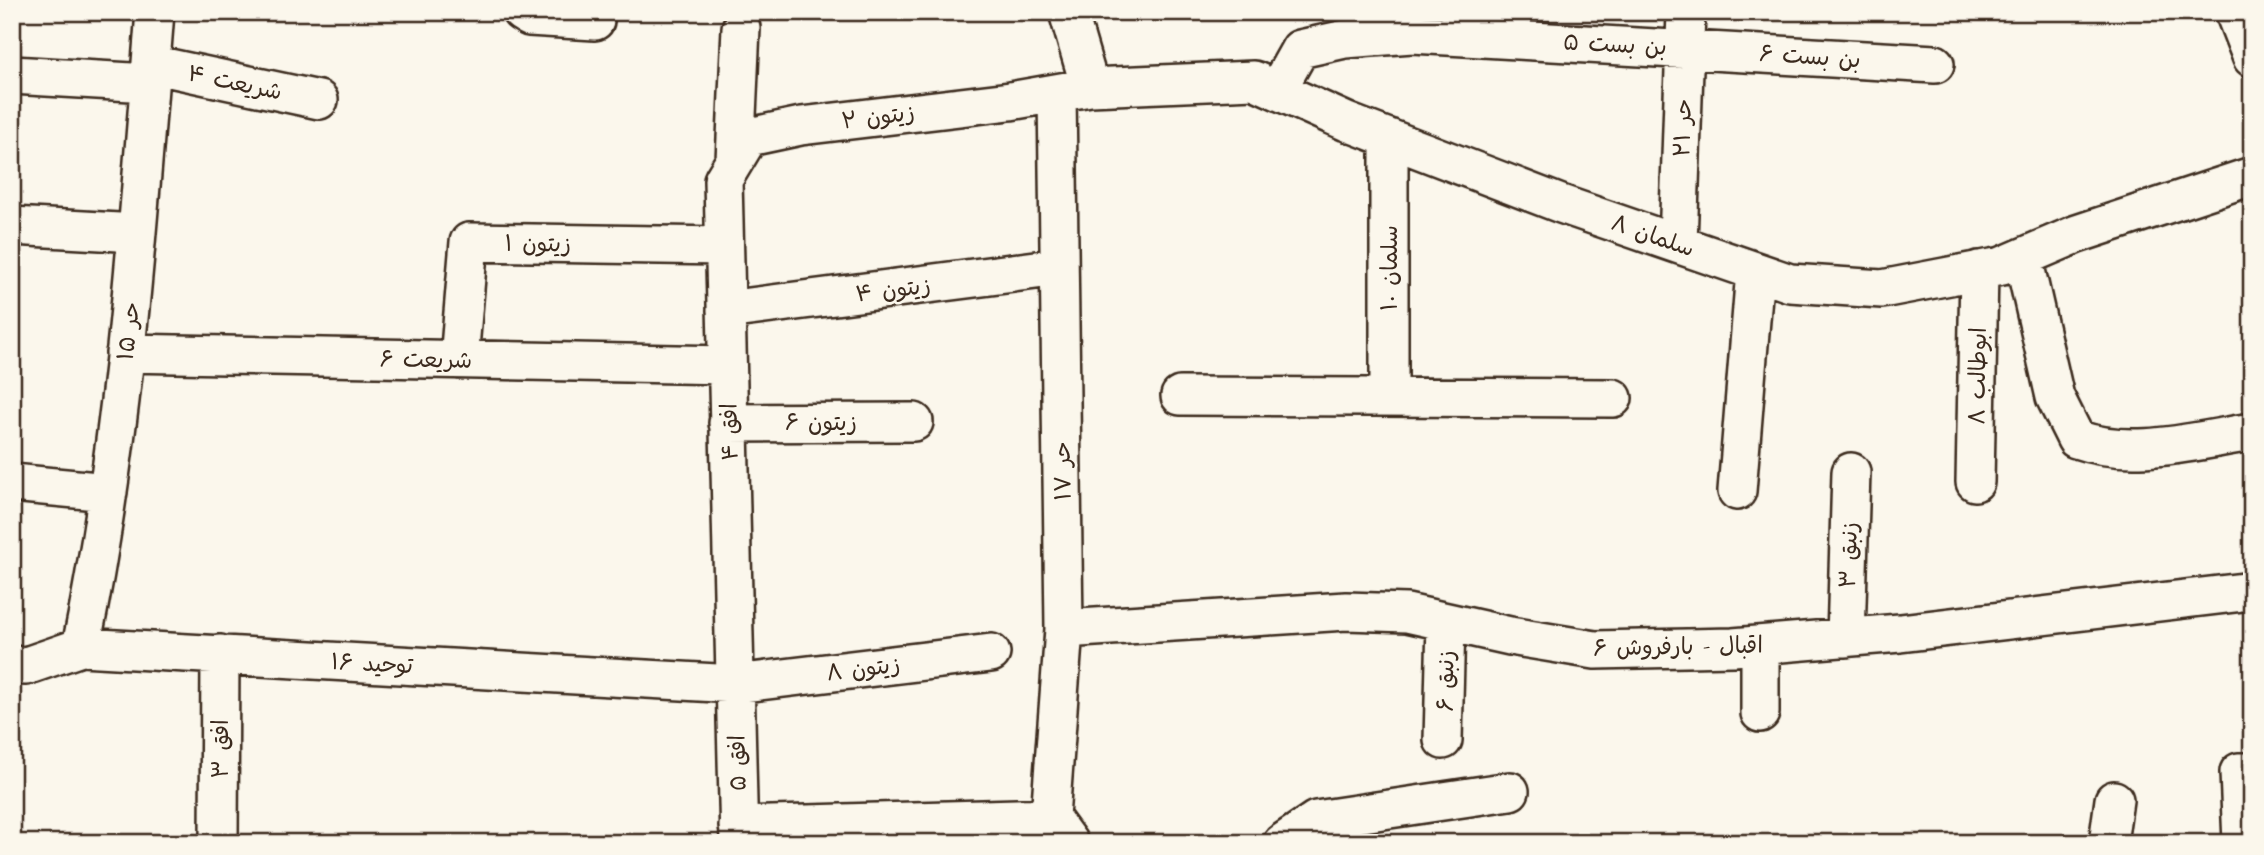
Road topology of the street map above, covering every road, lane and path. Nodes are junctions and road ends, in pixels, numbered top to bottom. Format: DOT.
graph roads {
  1 [pos="155,12"];
  2 [pos="521,12"];
  3 [pos="1068,12"];
  4 [pos="1686,12"];
  5 [pos="2234,12"];
  6 [pos="595,21"];
  7 [pos="741,28"];
  8 [pos="1685,48"];
  9 [pos="2252,58"];
  10 [pos="1935,64"];
  11 [pos="150,73"];
  12 [pos="12,75"];
  13 [pos="1073,90"];
  14 [pos="1277,90"];
  15 [pos="319,100"];
  16 [pos="1389,138"];
  17 [pos="729,170"];
  18 [pos="2252,176"];
  19 [pos="12,226"];
  20 [pos="137,233"];
  21 [pos="1678,243"];
  22 [pos="724,246"];
  23 [pos="2023,257"];
  24 [pos="1059,267"];
  25 [pos="1979,270"];
  26 [pos="1755,271"];
  27 [pos="726,310"];
  28 [pos="125,353"];
  29 [pos="459,360"];
  30 [pos="727,365"];
  31 [pos="1180,396"];
  32 [pos="1389,397"];
  33 [pos="1613,398"];
  34 [pos="914,422"];
  35 [pos="728,423"];
  36 [pos="2252,432"];
  37 [pos="1851,472"];
  38 [pos="1975,482"];
  39 [pos="12,483"];
  40 [pos="1737,491"];
  41 [pos="108,492"];
  42 [pos="2252,591"];
  43 [pos="1446,622"];
  44 [pos="1064,629"];
  45 [pos="1846,638"];
  46 [pos="1760,645"];
  47 [pos="81,647"];
  48 [pos="991,653"];
  49 [pos="220,654"];
  50 [pos="12,665"];
  51 [pos="735,684"];
  52 [pos="1760,713"];
  53 [pos="1443,740"];
  54 [pos="2252,772"];
  55 [pos="1510,791"];
  56 [pos="2114,800"];
  57 [pos="1060,830"];
  58 [pos="738,835"];
  59 [pos="219,843"];
  60 [pos="1282,843"];
  61 [pos="2108,843"];
  62 [pos="2242,843"];
  1 -- 11 [label="street, حر ۱۵"];
  2 -- 6 [label="street"];
  3 -- 13 [label="street, حر ۱۷"];
  4 -- 8 [label="street, حر ۲۱"];
  5 -- 9 [label="street"];
  7 -- 17 [label="street, افق ۴"];
  8 -- 10 [label="street, بن بست ۶"];
  8 -- 14 [label="street, بن بست ۵"];
  8 -- 21 [label="street, حر ۲۱"];
  11 -- 12 [label="street, شریعت ۴"];
  11 -- 15 [label="street, شریعت ۴"];
  11 -- 20 [label="street, حر ۱۵"];
  13 -- 14 [label="street, سلمان ۸"];
  13 -- 17 [label="street, زیتون ۲"];
  13 -- 24 [label="street, حر ۱۷"];
  14 -- 16 [label="street, سلمان ۸"];
  16 -- 21 [label="street, سلمان ۸"];
  16 -- 32 [label="street, سلمان ۱۰"];
  17 -- 22 [label="street, افق ۴"];
  18 -- 23 [label="street, سلمان ۸"];
  19 -- 20 [label="street"];
  20 -- 28 [label="street, حر ۱۵"];
  21 -- 26 [label="street, سلمان ۸"];
  22 -- 27 [label="street, افق ۴"];
  22 -- 29 [label="street, زیتون ۱"];
  23 -- 25 [label="street, سلمان ۸"];
  23 -- 36 [label="street"];
  24 -- 27 [label="street, زیتون ۴"];
  24 -- 44 [label="street, حر ۱۷"];
  25 -- 26 [label="street, سلمان ۸"];
  25 -- 38 [label="street, ابوطالب ۸"];
  26 -- 40 [label="street"];
  27 -- 30 [label="street, افق ۴"];
  28 -- 29 [label="street, شریعت ۶"];
  28 -- 41 [label="street, حر ۱۵"];
  29 -- 30 [label="street, شریعت ۶"];
  30 -- 35 [label="street, افق ۴"];
  31 -- 32 [label="street"];
  32 -- 33 [label="street"];
  34 -- 35 [label="street, زیتون ۶"];
  35 -- 51 [label="street, افق ۴"];
  37 -- 45 [label="street, زنبق ۳"];
  39 -- 41 [label="street"];
  41 -- 47 [label="street, حر ۱۵"];
  42 -- 45 [label="street, اقبال - بارفروش ۶"];
  43 -- 44 [label="street, اقبال - بارفروش ۶"];
  43 -- 46 [label="street, اقبال - بارفروش ۶"];
  43 -- 53 [label="street, زنبق ۶"];
  44 -- 57 [label="street, حر ۱۷"];
  45 -- 46 [label="street, اقبال - بارفروش ۶"];
  46 -- 52 [label="street"];
  47 -- 49 [label="street, توحید ۱۶"];
  47 -- 50 [label="street, توحید ۱۶"];
  48 -- 51 [label="street, زیتون ۸"];
  49 -- 51 [label="street, توحید ۱۶"];
  49 -- 59 [label="street, افق ۳"];
  51 -- 58 [label="street, افق ۵"];
  54 -- 62 [label="street"];
  55 -- 60 [label="street"];
  56 -- 61 [label="street"];
  57 -- 58 [label="street"];
}
